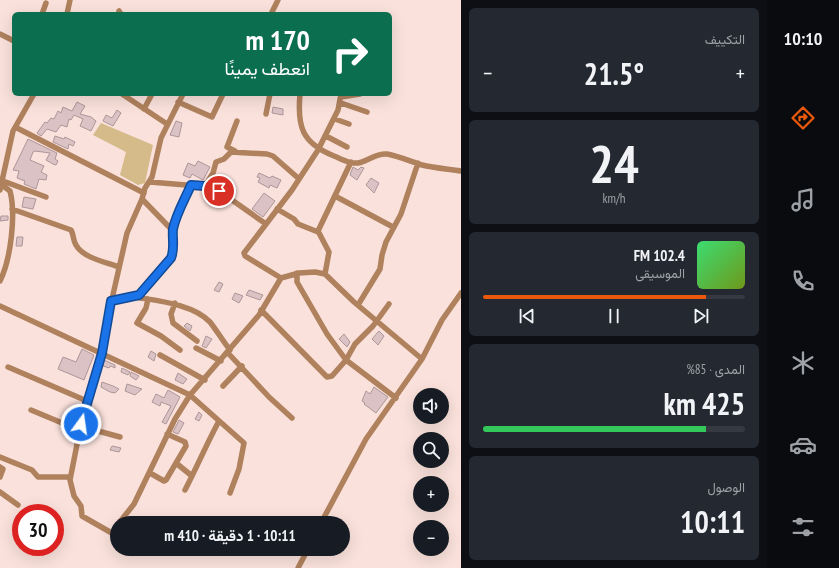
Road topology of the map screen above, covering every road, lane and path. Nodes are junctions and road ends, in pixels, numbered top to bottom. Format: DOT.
graph roads {
  1 [pos="70,0"];
  2 [pos="278,0"];
  3 [pos="46,3"];
  4 [pos="43,12"];
  5 [pos="67,12"];
  6 [pos="272,12"];
  7 [pos="0,34"];
  8 [pos="12,40"];
  9 [pos="33,96"];
  10 [pos="125,96"];
  11 [pos="151,96"];
  12 [pos="182,96"];
  13 [pos="222,96"];
  14 [pos="270,96"];
  15 [pos="300,96"];
  16 [pos="341,98"];
  17 [pos="178,102"];
  18 [pos="144,109"];
  19 [pos="367,112"];
  20 [pos="266,114"];
  21 [pos="335,119"];
  22 [pos="237,120"];
  23 [pos="167,124"];
  24 [pos="349,124"];
  25 [pos="17,128"];
  26 [pos="326,136"];
  27 [pos="347,147"];
  28 [pos="318,150"];
  29 [pos="235,152"];
  30 [pos="352,162"];
  31 [pos="418,163"];
  32 [pos="461,171"];
  33 [pos="298,178"];
  34 [pos="150,182"];
  35 [pos="191,185"];
  36 [pos="2,186"];
  37 [pos="205,186"];
  38 [pos="143,196"];
  39 [pos="335,196"];
  40 [pos="46,197"];
  41 [pos="277,208"];
  42 [pos="12,209"];
  43 [pos="266,224"];
  44 [pos="393,227"];
  45 [pos="173,231"];
  46 [pos="318,232"];
  47 [pos="119,267"];
  48 [pos="297,273"];
  49 [pos="325,274"];
  50 [pos="280,278"];
  51 [pos="0,281"];
  52 [pos="461,293"];
  53 [pos="134,297"];
  54 [pos="148,299"];
  55 [pos="111,301"];
  56 [pos="175,303"];
  57 [pos="389,304"];
  58 [pos="358,305"];
  59 [pos="0,306"];
  60 [pos="261,310"];
  61 [pos="377,321"];
  62 [pos="197,341"];
  63 [pos="196,348"];
  64 [pos="180,350"];
  65 [pos="229,351"];
  66 [pos="102,353"];
  67 [pos="160,355"];
  68 [pos="422,359"];
  69 [pos="346,360"];
  70 [pos="221,361"];
  71 [pos="242,366"];
  72 [pos="8,367"];
  73 [pos="205,380"];
  74 [pos="223,386"];
  75 [pos="190,395"];
  76 [pos="396,398"];
  77 [pos="87,401"];
  78 [pos="31,410"];
  79 [pos="292,418"];
  80 [pos="219,421"];
  81 [pos="80,428"];
  82 [pos="167,434"];
  83 [pos="120,437"];
  84 [pos="0,457"];
  85 [pos="176,463"];
  86 [pos="0,467"];
  87 [pos="150,473"];
  88 [pos="192,476"];
  89 [pos="0,477"];
  90 [pos="70,477"];
  91 [pos="185,490"];
  92 [pos="0,492"];
  93 [pos="230,493"];
  94 [pos="17,504"];
  95 [pos="125,516"];
  96 [pos="325,516"];
  97 [pos="110,531"];
  98 [pos="304,556"];
  99 [pos="298,568"];
  1 -- 5 [label="street"];
  2 -- 6 [label="street"];
  3 -- 4 [label="street"];
  7 -- 8 [label="street"];
  9 -- 25 [label="street"];
  10 -- 18 [label="street"];
  11 -- 18 [label="street"];
  12 -- 17 [label="street"];
  13 -- 17 [label="street"];
  14 -- 20 [label="street"];
  15 -- 28 [label="street"];
  16 -- 19 [label="street"];
  16 -- 21 [label="street"];
  17 -- 23 [label="street"];
  18 -- 23 [label="street"];
  21 -- 24 [label="street"];
  21 -- 26 [label="street"];
  22 -- 29 [label="street"];
  23 -- 34 [label="street"];
  25 -- 36 [label="street"];
  25 -- 38 [label="street"];
  26 -- 27 [label="street"];
  26 -- 28 [label="street"];
  28 -- 30 [label="street"];
  28 -- 33 [label="street"];
  29 -- 33 [label="street"];
  29 -- 37 [label="street"];
  30 -- 31 [label="street"];
  30 -- 39 [label="street"];
  31 -- 32 [label="street"];
  31 -- 44 [label="street"];
  33 -- 41 [label="street"];
  34 -- 35 [label="street"];
  34 -- 38 [label="street"];
  35 -- 37 [label="street"];
  35 -- 45 [label="street"];
  36 -- 40 [label="street"];
  36 -- 42 [label="street"];
  37 -- 43 [label="street"];
  38 -- 45 [label="street"];
  38 -- 47 [label="street"];
  39 -- 44 [label="street"];
  39 -- 46 [label="street"];
  41 -- 43 [label="street"];
  41 -- 46 [label="street"];
  42 -- 47 [label="street"];
  42 -- 51 [label="street"];
  43 -- 50 [label="street"];
  44 -- 58 [label="street"];
  45 -- 53 [label="street"];
  46 -- 49 [label="street"];
  47 -- 55 [label="street"];
  48 -- 49 [label="street"];
  48 -- 50 [label="street"];
  48 -- 69 [label="street"];
  49 -- 58 [label="street"];
  50 -- 60 [label="street"];
  52 -- 68 [label="street"];
  53 -- 54 [label="street"];
  53 -- 55 [label="street"];
  54 -- 56 [label="street"];
  54 -- 64 [label="street"];
  55 -- 66 [label="street"];
  56 -- 62 [label="street"];
  56 -- 65 [label="street"];
  57 -- 61 [label="street"];
  58 -- 61 [label="street"];
  59 -- 66 [label="street"];
  60 -- 65 [label="street"];
  60 -- 69 [label="street"];
  61 -- 68 [label="street"];
  61 -- 69 [label="street"];
  63 -- 70 [label="street"];
  65 -- 70 [label="street"];
  65 -- 71 [label="street"];
  66 -- 75 [label="street"];
  66 -- 77 [label="street"];
  67 -- 73 [label="street"];
  68 -- 76 [label="street"];
  69 -- 76 [label="street"];
  70 -- 73 [label="street"];
  71 -- 74 [label="street"];
  71 -- 79 [label="street"];
  72 -- 77 [label="street"];
  73 -- 75 [label="street"];
  75 -- 80 [label="street"];
  75 -- 82 [label="street"];
  76 -- 96 [label="street"];
  77 -- 81 [label="street"];
  78 -- 81 [label="street"];
  80 -- 88 [label="street"];
  80 -- 93 [label="street"];
  81 -- 83 [label="street"];
  81 -- 90 [label="street"];
  82 -- 85 [label="street"];
  82 -- 87 [label="street"];
  84 -- 90 [label="street"];
  85 -- 87 [label="street"];
  85 -- 88 [label="street"];
  86 -- 89 [label="street"];
  87 -- 95 [label="street"];
  88 -- 91 [label="street"];
  90 -- 97 [label="street"];
  92 -- 94 [label="street"];
  98 -- 99 [label="street"];
}
